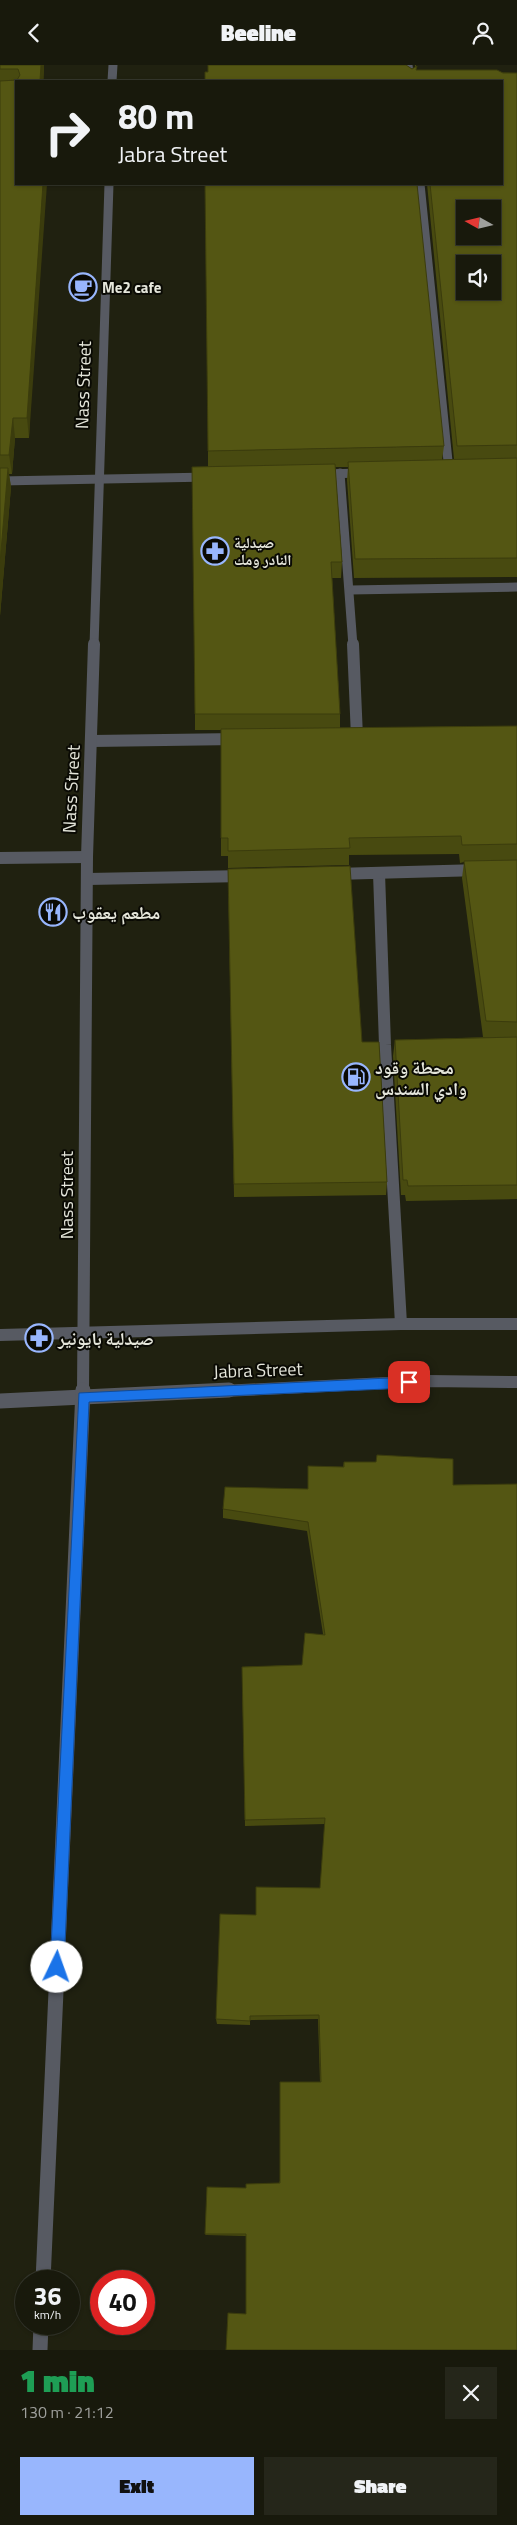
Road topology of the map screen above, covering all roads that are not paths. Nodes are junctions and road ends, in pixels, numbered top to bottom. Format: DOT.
graph roads {
  1 [pos="113,65"];
  2 [pos="408,65"];
  3 [pos="112,80"];
  4 [pos="410,80"];
  5 [pos="109,185"];
  6 [pos="420,185"];
  7 [pos="449,471"];
  8 [pos="340,473"];
  9 [pos="380,473"];
  10 [pos="311,474"];
  11 [pos="224,477"];
  12 [pos="0,481"];
  13 [pos="99,481"];
  14 [pos="517,587"];
  15 [pos="350,590"];
  16 [pos="358,737"];
  17 [pos="249,739"];
  18 [pos="92,741"];
  19 [pos="86,857"];
  20 [pos="0,858"];
  21 [pos="488,870"];
  22 [pos="379,873"];
  23 [pos="321,874"];
  24 [pos="253,875"];
  25 [pos="88,879"];
  26 [pos="401,1324"];
  27 [pos="517,1324"];
  28 [pos="84,1332"];
  29 [pos="0,1335"];
  30 [pos="517,1382"];
  31 [pos="83,1396"];
  32 [pos="0,1401"];
  33 [pos="43,2270"];
  34 [pos="41,2335"];
  35 [pos="40,2350"];
  1 -- 3 [label="street"];
  2 -- 4 [label="street"];
  5 -- 13 [label="street, Nass Street"];
  6 -- 7 [label="street"];
  8 -- 9 [label="street"];
  8 -- 10 [label="street"];
  8 -- 15 [label="street"];
  11 -- 13 [label="street"];
  12 -- 13 [label="street"];
  13 -- 18 [label="street, Nass Street"];
  14 -- 15 [label="street"];
  15 -- 16 [label="street"];
  17 -- 18 [label="street"];
  18 -- 19 [label="street, Nass Street"];
  19 -- 20 [label="street"];
  19 -- 25 [label="street, Nass Street"];
  21 -- 22 [label="street"];
  22 -- 23 [label="street"];
  22 -- 26 [label="street"];
  24 -- 25 [label="street"];
  25 -- 28 [label="street, Nass Street"];
  26 -- 27 [label="street"];
  26 -- 28 [label="street"];
  28 -- 29 [label="street"];
  28 -- 31 [label="street, Nass Street"];
  30 -- 31 [label="street, Jabra Street"];
  31 -- 32 [label="street, Jabra Street"];
  31 -- 33 [label="street, Nass Street"];
  34 -- 35 [label="street"];
}
